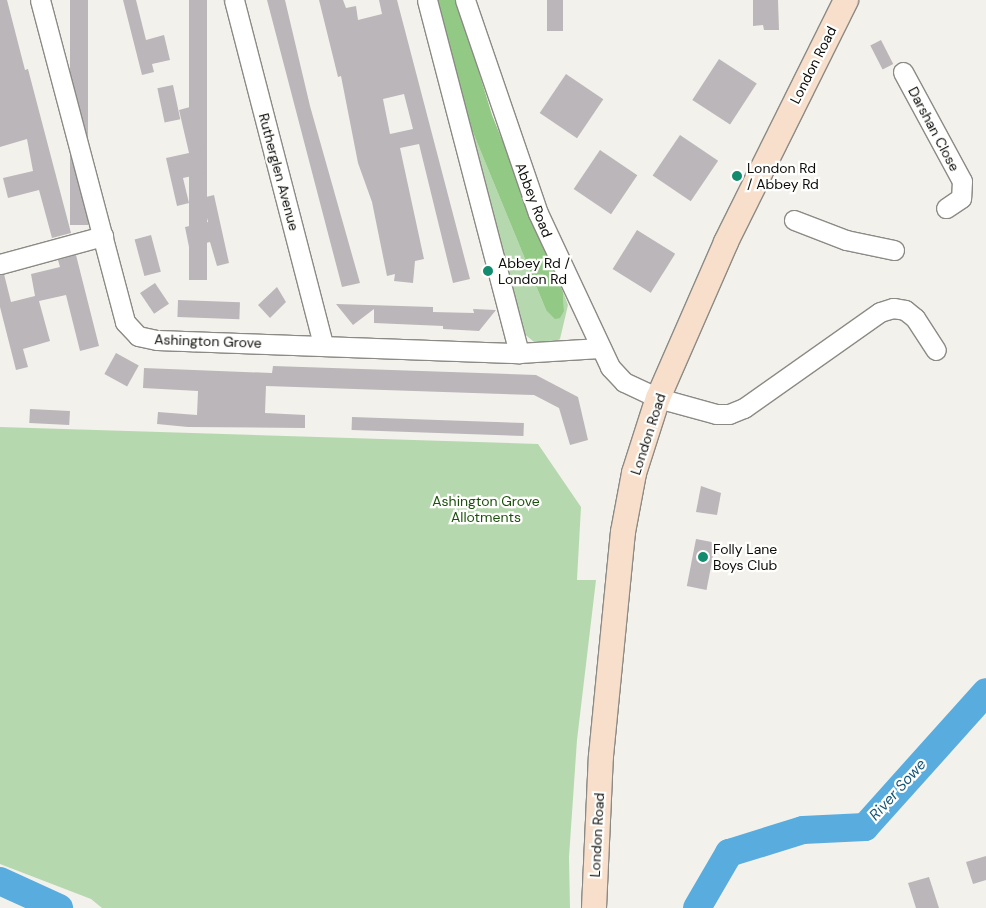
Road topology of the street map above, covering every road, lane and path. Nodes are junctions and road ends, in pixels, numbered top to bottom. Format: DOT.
graph roads {
  1 [pos="40,0"];
  2 [pos="234,0"];
  3 [pos="427,0"];
  4 [pos="465,0"];
  5 [pos="846,0"];
  6 [pos="904,72"];
  7 [pos="946,208"];
  8 [pos="794,220"];
  9 [pos="103,236"];
  10 [pos="894,250"];
  11 [pos="0,264"];
  12 [pos="323,345"];
  13 [pos="600,348"];
  14 [pos="936,350"];
  15 [pos="519,353"];
  16 [pos="658,398"];
  17 [pos="594,908"];
  1 -- 9 [label="street, Ashington Grove"];
  2 -- 12 [label="street, Rutherglen Avenue"];
  3 -- 15 [label="street"];
  4 -- 13 [label="street, Abbey Road"];
  5 -- 16 [label="main road, London Road"];
  6 -- 7 [label="street, Darshan Close"];
  8 -- 10 [label="street"];
  9 -- 11 [label="street"];
  9 -- 12 [label="street, Ashington Grove"];
  12 -- 15 [label="street, Ashington Grove"];
  13 -- 15 [label="street, Ashington Grove"];
  13 -- 16 [label="street, Abbey Road"];
  14 -- 16 [label="street, Abbey Road"];
  16 -- 17 [label="main road, London Road"];
}
